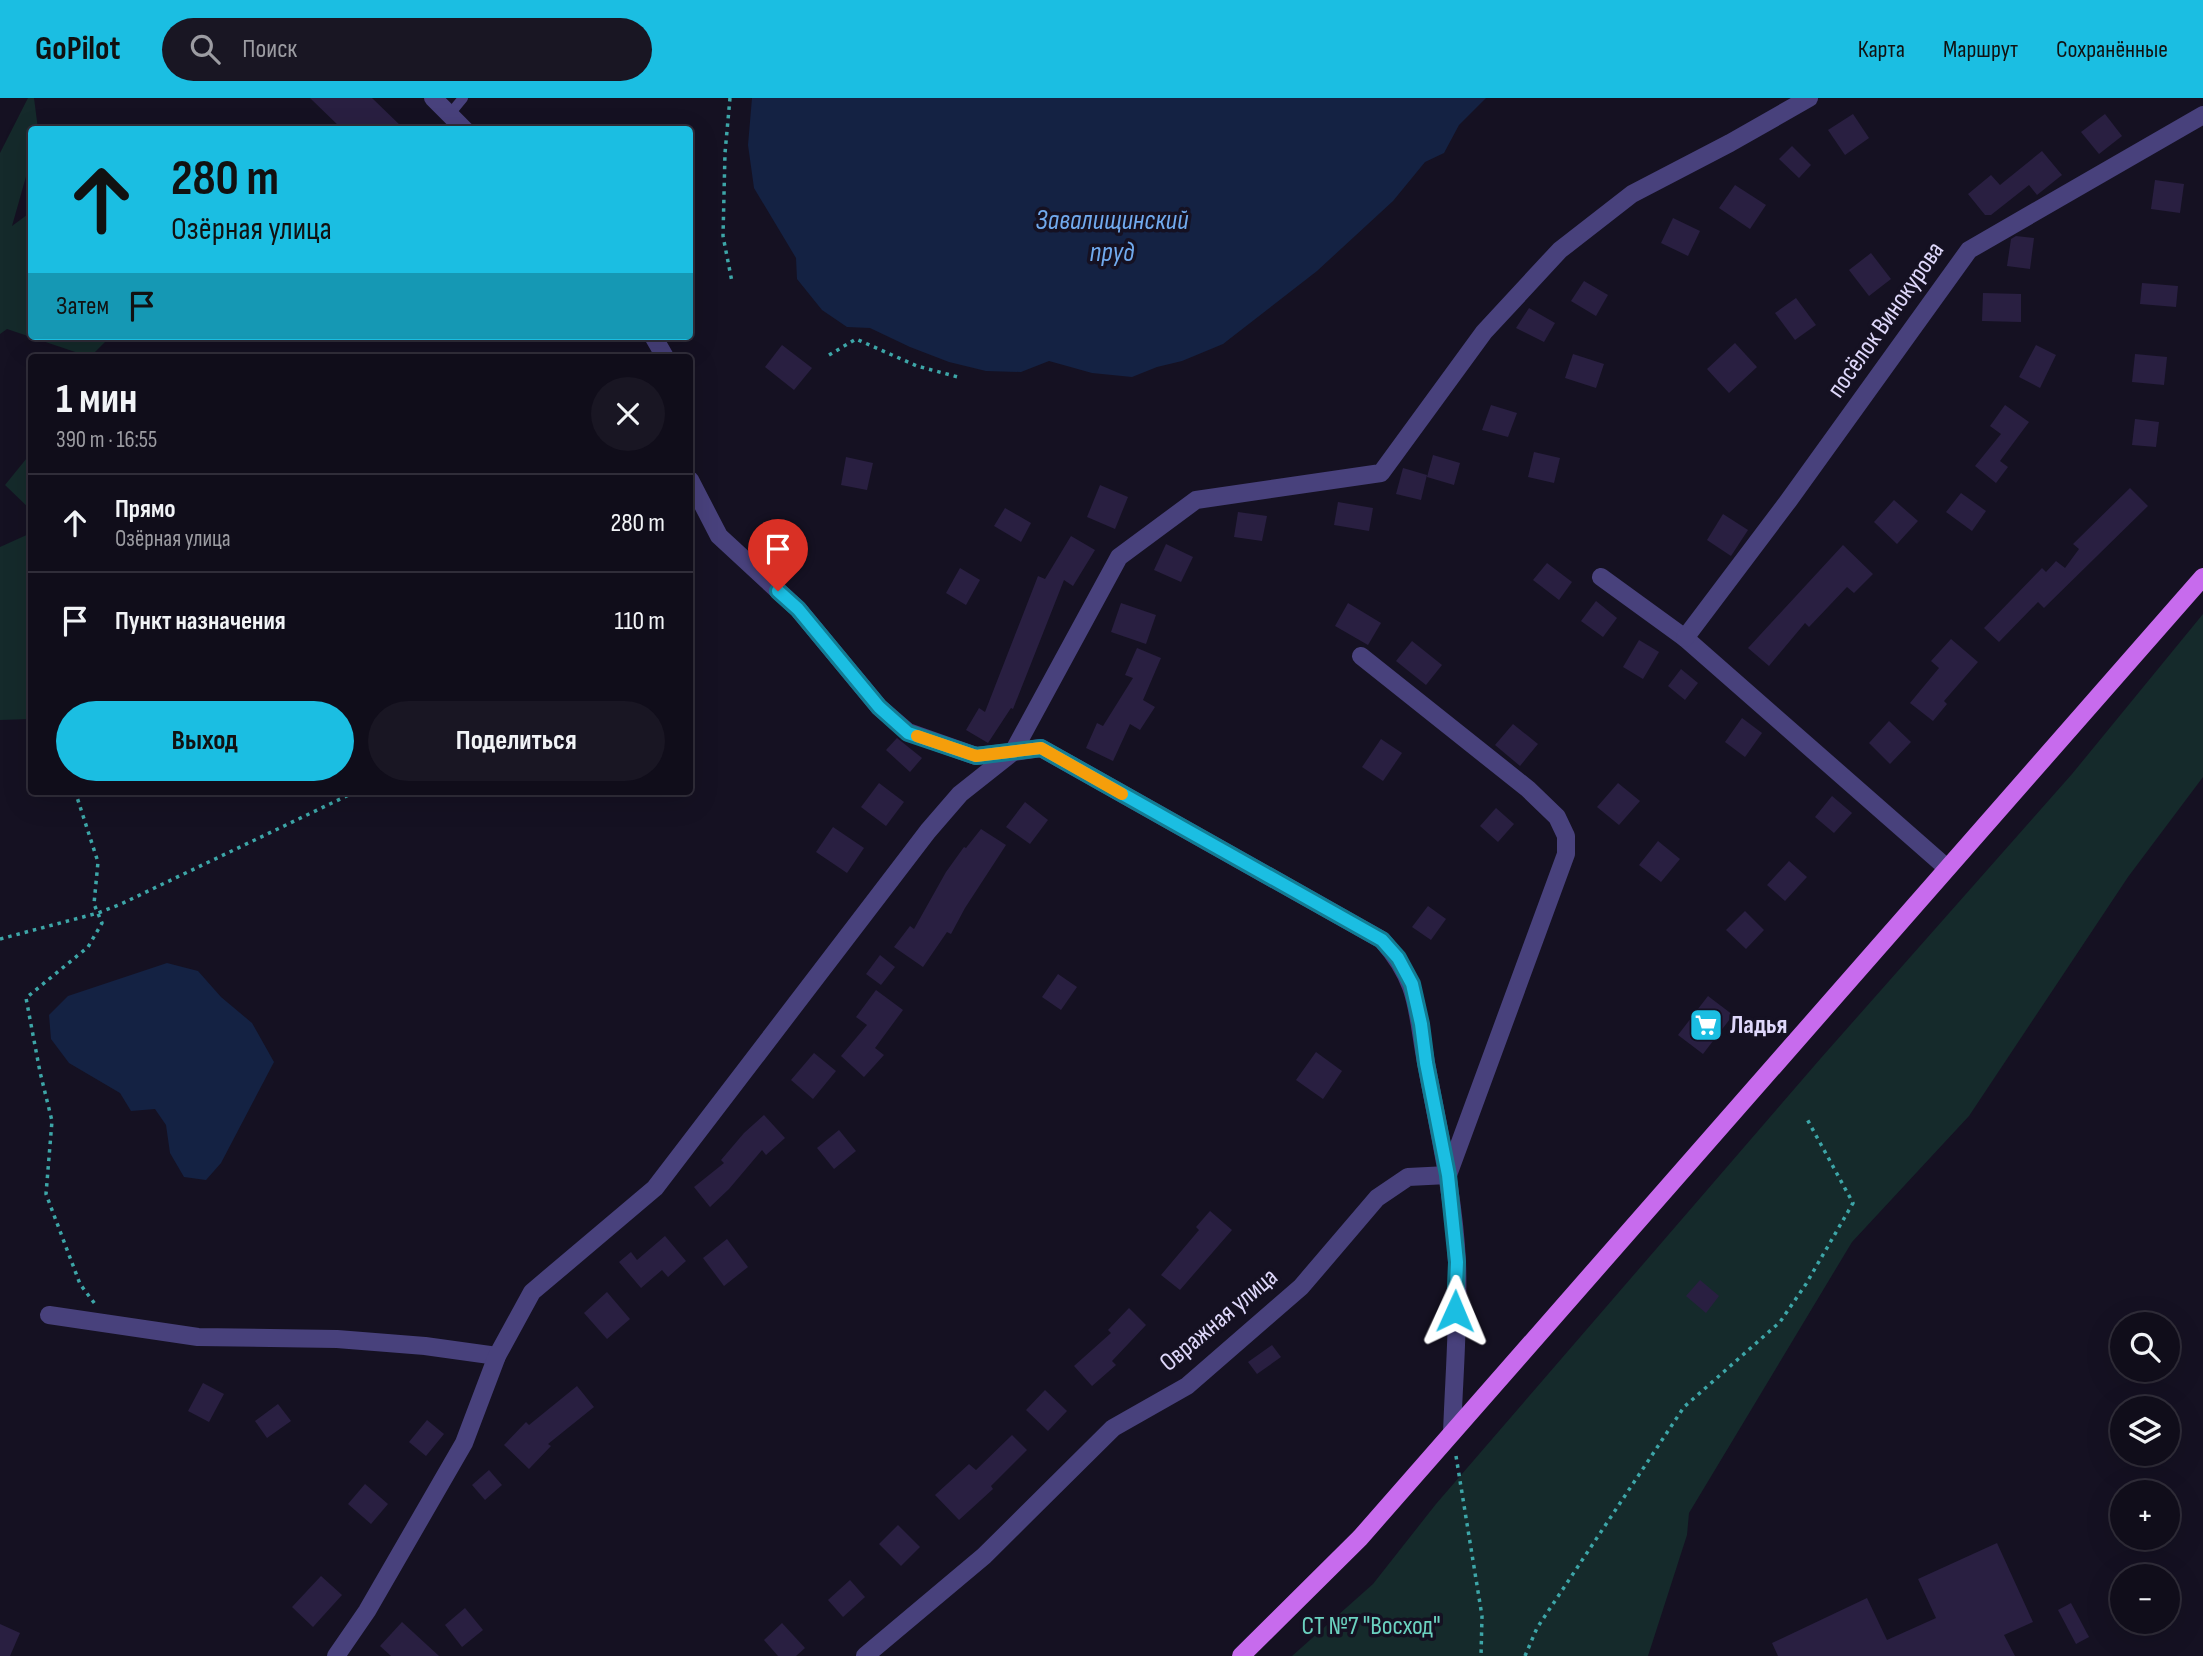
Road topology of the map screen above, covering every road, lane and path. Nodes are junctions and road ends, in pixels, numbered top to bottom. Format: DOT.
graph roads {
  1 [pos="433,98"];
  2 [pos="463,98"];
  3 [pos="730,98"];
  4 [pos="1809,98"];
  5 [pos="449,115"];
  6 [pos="2203,116"];
  7 [pos="461,126"];
  8 [pos="732,282"];
  9 [pos="829,355"];
  10 [pos="958,377"];
  11 [pos="693,486"];
  12 [pos="1601,577"];
  13 [pos="2203,577"];
  14 [pos="1685,638"];
  15 [pos="1360,656"];
  16 [pos="1013,752"];
  17 [pos="76,795"];
  18 [pos="349,795"];
  19 [pos="1947,869"];
  20 [pos="98,913"];
  21 [pos="0,939"];
  22 [pos="1807,1119"];
  23 [pos="1448,1175"];
  24 [pos="49,1315"];
  25 [pos="111,1325"];
  26 [pos="497,1356"];
  27 [pos="1452,1433"];
  28 [pos="336,1656"];
  29 [pos="865,1656"];
  30 [pos="1241,1656"];
  31 [pos="1481,1656"];
  32 [pos="1525,1656"];
  1 -- 5 [label="street"];
  2 -- 5 [label="lane"];
  3 -- 8 [label="path"];
  4 -- 16 [label="street"];
  5 -- 7 [label="street"];
  6 -- 14 [label="street, посёлок Винокурова"];
  9 -- 10 [label="path"];
  11 -- 16 [label="street"];
  12 -- 14 [label="street"];
  13 -- 19 [label="main road"];
  14 -- 19 [label="street"];
  15 -- 23 [label="street"];
  16 -- 23 [label="street"];
  16 -- 26 [label="street"];
  17 -- 20 [label="path"];
  18 -- 20 [label="path"];
  19 -- 27 [label="main road"];
  20 -- 21 [label="path"];
  20 -- 25 [label="path"];
  22 -- 32 [label="path"];
  23 -- 27 [label="street"];
  23 -- 29 [label="street, Овражная улица"];
  24 -- 25 [label="street"];
  25 -- 26 [label="street"];
  26 -- 28 [label="street"];
  27 -- 30 [label="main road"];
  27 -- 31 [label="path"];
}
